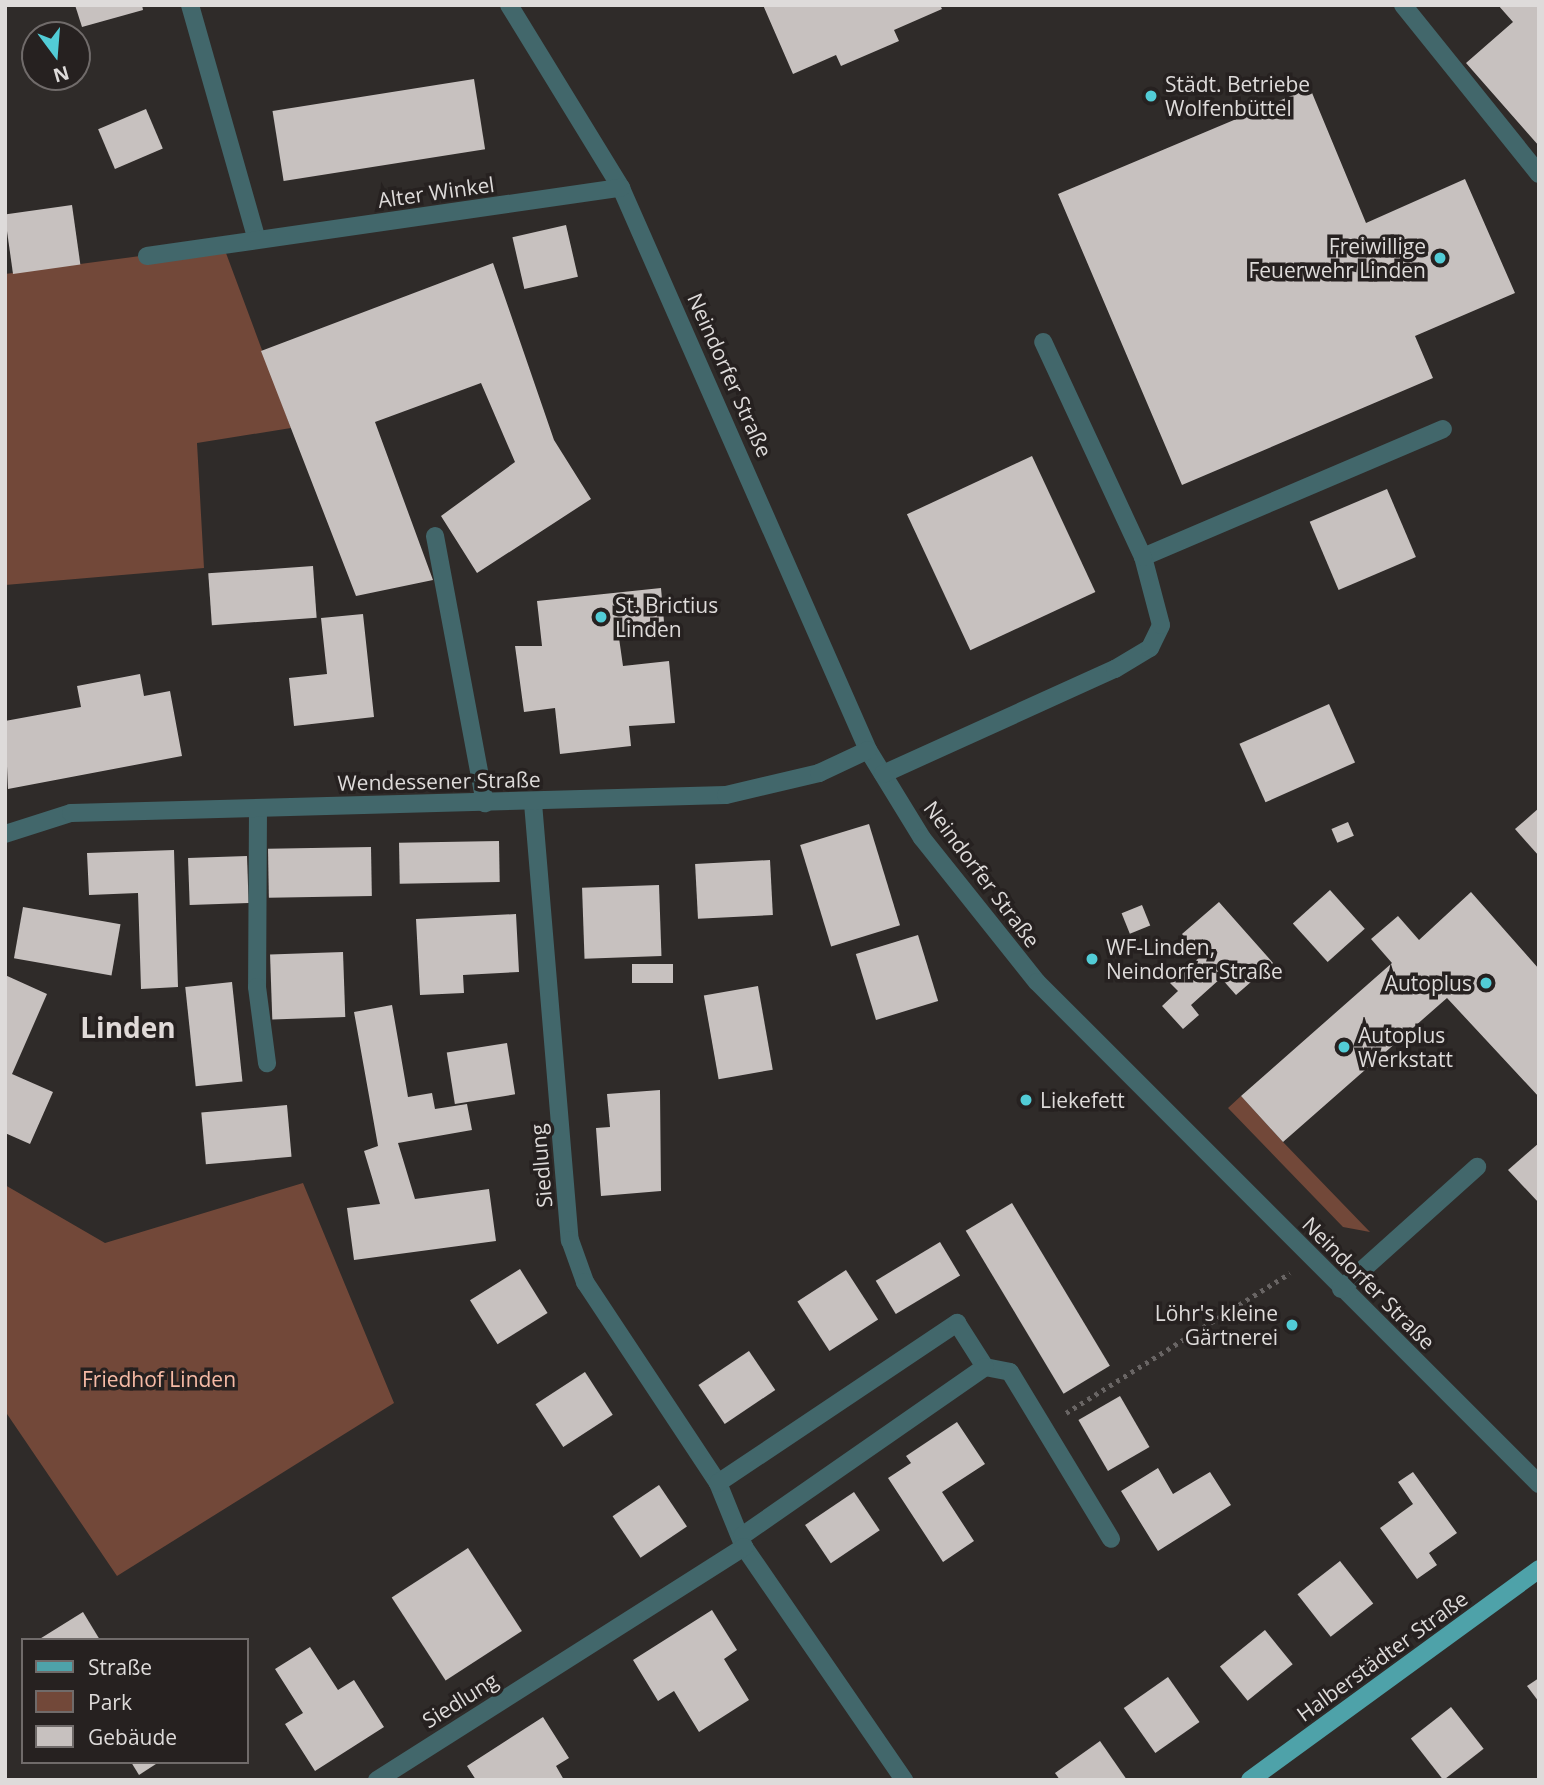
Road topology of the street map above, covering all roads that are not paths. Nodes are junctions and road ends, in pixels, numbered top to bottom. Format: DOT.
graph roads {
  1 [pos="190,5"];
  2 [pos="509,5"];
  3 [pos="1403,5"];
  4 [pos="1539,174"];
  5 [pos="621,188"];
  6 [pos="257,240"];
  7 [pos="146,257"];
  8 [pos="1043,342"];
  9 [pos="1443,429"];
  10 [pos="435,536"];
  11 [pos="1143,557"];
  12 [pos="869,750"];
  13 [pos="883,774"];
  14 [pos="485,803"];
  15 [pos="533,803"];
  16 [pos="258,808"];
  17 [pos="5,834"];
  18 [pos="267,1063"];
  19 [pos="1477,1167"];
  20 [pos="1341,1289"];
  21 [pos="985,1367"];
  22 [pos="718,1483"];
  23 [pos="1539,1483"];
  24 [pos="1111,1539"];
  25 [pos="743,1541"];
  26 [pos="1539,1569"];
  27 [pos="377,1780"];
  28 [pos="904,1780"];
  29 [pos="1250,1780"];
  1 -- 6 [label="street"];
  2 -- 5 [label="street, Neindorfer Straße"];
  3 -- 4 [label="street"];
  5 -- 6 [label="street, Alter Winkel"];
  5 -- 12 [label="street, Neindorfer Straße"];
  6 -- 7 [label="street, Alter Winkel"];
  8 -- 11 [label="street"];
  9 -- 11 [label="street"];
  10 -- 14 [label="street"];
  11 -- 13 [label="street"];
  12 -- 13 [label="street, Neindorfer Straße"];
  12 -- 15 [label="street, Wendessener Straße"];
  13 -- 20 [label="street, Neindorfer Straße"];
  14 -- 15 [label="street, Wendessener Straße"];
  14 -- 16 [label="street, Wendessener Straße"];
  15 -- 22 [label="street, Siedlung"];
  16 -- 17 [label="street, Wendessener Straße"];
  16 -- 18 [label="street"];
  19 -- 20 [label="street"];
  20 -- 23 [label="street, Neindorfer Straße"];
  21 -- 22 [label="street"];
  21 -- 24 [label="street"];
  21 -- 25 [label="street, Siedlung"];
  22 -- 25 [label="street, Siedlung"];
  25 -- 27 [label="street, Siedlung"];
  25 -- 28 [label="street, Siedlung"];
  26 -- 29 [label="main road, Halberstädter Straße"];
}
